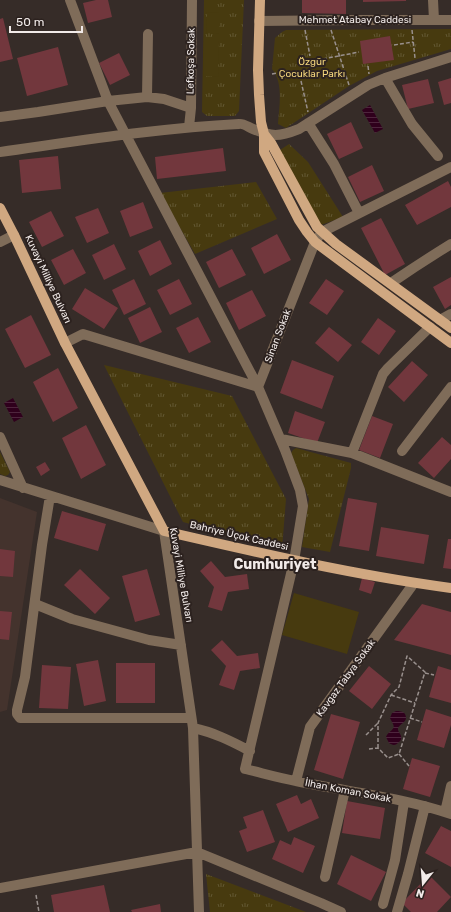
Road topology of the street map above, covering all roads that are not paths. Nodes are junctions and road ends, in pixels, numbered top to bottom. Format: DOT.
graph roads {
  1 [pos="70,0"];
  2 [pos="192,0"];
  3 [pos="260,0"];
  4 [pos="433,0"];
  5 [pos="259,20"];
  6 [pos="434,20"];
  7 [pos="451,20"];
  8 [pos="148,34"];
  9 [pos="451,57"];
  10 [pos="385,78"];
  11 [pos="146,97"];
  12 [pos="108,101"];
  13 [pos="191,108"];
  14 [pos="0,117"];
  15 [pos="309,122"];
  16 [pos="189,127"];
  17 [pos="264,134"];
  18 [pos="126,135"];
  19 [pos="0,152"];
  20 [pos="438,156"];
  21 [pos="451,167"];
  22 [pos="0,208"];
  23 [pos="359,213"];
  24 [pos="322,232"];
  25 [pos="14,235"];
  26 [pos="0,242"];
  27 [pos="315,242"];
  28 [pos="451,244"];
  29 [pos="391,284"];
  30 [pos="451,314"];
  31 [pos="440,320"];
  32 [pos="430,327"];
  33 [pos="451,328"];
  34 [pos="65,343"];
  35 [pos="451,343"];
  36 [pos="258,387"];
  37 [pos="451,387"];
  38 [pos="0,437"];
  39 [pos="280,439"];
  40 [pos="402,451"];
  41 [pos="352,453"];
  42 [pos="0,480"];
  43 [pos="23,488"];
  44 [pos="451,492"];
  45 [pos="50,496"];
  46 [pos="164,531"];
  47 [pos="294,561"];
  48 [pos="414,583"];
  49 [pos="451,588"];
  50 [pos="35,604"];
  51 [pos="181,645"];
  52 [pos="191,718"];
  53 [pos="192,728"];
  54 [pos="250,751"];
  55 [pos="296,781"];
  56 [pos="451,786"];
  57 [pos="345,790"];
  58 [pos="404,802"];
  59 [pos="425,806"];
  60 [pos="448,813"];
  61 [pos="197,852"];
  62 [pos="325,877"];
  63 [pos="0,889"];
  64 [pos="383,904"];
  65 [pos="321,907"];
  66 [pos="199,912"];
  67 [pos="342,912"];
  68 [pos="397,912"];
  1 -- 12 [label="street"];
  2 -- 13 [label="street, Lefkoşa Sokak"];
  3 -- 5 [label="main road"];
  4 -- 6 [label="street"];
  5 -- 6 [label="street, Mehmet Atabay Caddesi"];
  5 -- 17 [label="main road"];
  6 -- 7 [label="street, Mehmet Atabay Caddesi"];
  8 -- 11 [label="street"];
  9 -- 10 [label="street"];
  10 -- 15 [label="street"];
  10 -- 20 [label="street"];
  11 -- 12 [label="street, Lefkoşa Sokak"];
  11 -- 13 [label="street, Lefkoşa Sokak"];
  12 -- 14 [label="street, Lefkoşa Sokak"];
  12 -- 18 [label="street"];
  13 -- 16 [label="street"];
  15 -- 17 [label="street"];
  15 -- 23 [label="street"];
  16 -- 17 [label="street"];
  16 -- 18 [label="street"];
  17 -- 24 [label="main road"];
  17 -- 27 [label="main road"];
  18 -- 19 [label="street"];
  18 -- 36 [label="street"];
  21 -- 23 [label="street, Sinan Sokak"];
  22 -- 25 [label="main road, Kuvayi Milliye Bulvarı"];
  23 -- 24 [label="street, Sinan Sokak"];
  24 -- 27 [label="street, Sinan Sokak"];
  24 -- 29 [label="main road"];
  25 -- 26 [label="street"];
  25 -- 34 [label="main road, Kuvayi Milliye Bulvarı"];
  27 -- 32 [label="main road"];
  27 -- 36 [label="street, Sinan Sokak"];
  28 -- 29 [label="street"];
  29 -- 31 [label="main road"];
  30 -- 31 [label="street"];
  31 -- 33 [label="main road"];
  32 -- 35 [label="main road"];
  32 -- 41 [label="street"];
  34 -- 36 [label="street"];
  34 -- 46 [label="main road, Kuvayi Milliye Bulvarı"];
  36 -- 39 [label="street"];
  37 -- 40 [label="street"];
  38 -- 43 [label="street"];
  39 -- 41 [label="street"];
  39 -- 47 [label="street"];
  41 -- 44 [label="street"];
  42 -- 43 [label="street"];
  43 -- 45 [label="street"];
  45 -- 46 [label="street"];
  45 -- 50 [label="street"];
  46 -- 47 [label="main road, Bahriye Üçok Caddesi"];
  46 -- 51 [label="street, Kuvayi Milliye Bulvarı"];
  47 -- 48 [label="main road, Bahriye Üçok Caddesi"];
  47 -- 54 [label="street"];
  48 -- 49 [label="main road, Bahriye Üçok Caddesi"];
  48 -- 55 [label="street, Kavgaz Tabya Sokak"];
  50 -- 51 [label="street"];
  50 -- 52 [label="street"];
  51 -- 52 [label="street, Kuvayi Milliye Bulvarı"];
  52 -- 53 [label="street, Kuvayi Milliye Bulvarı"];
  53 -- 54 [label="street"];
  53 -- 61 [label="street, Kuvayi Milliye Bulvarı"];
  54 -- 55 [label="street, İlhan Koman Sokak"];
  55 -- 57 [label="street, İlhan Koman Sokak"];
  56 -- 60 [label="street"];
  57 -- 58 [label="street, İlhan Koman Sokak"];
  57 -- 62 [label="street"];
  58 -- 59 [label="street, İlhan Koman Sokak"];
  58 -- 64 [label="street"];
  59 -- 60 [label="street, İlhan Koman Sokak"];
  59 -- 68 [label="street"];
  61 -- 63 [label="street"];
  61 -- 65 [label="street"];
  61 -- 66 [label="street, Kuvayi Milliye Bulvarı"];
  65 -- 67 [label="street"];
}
